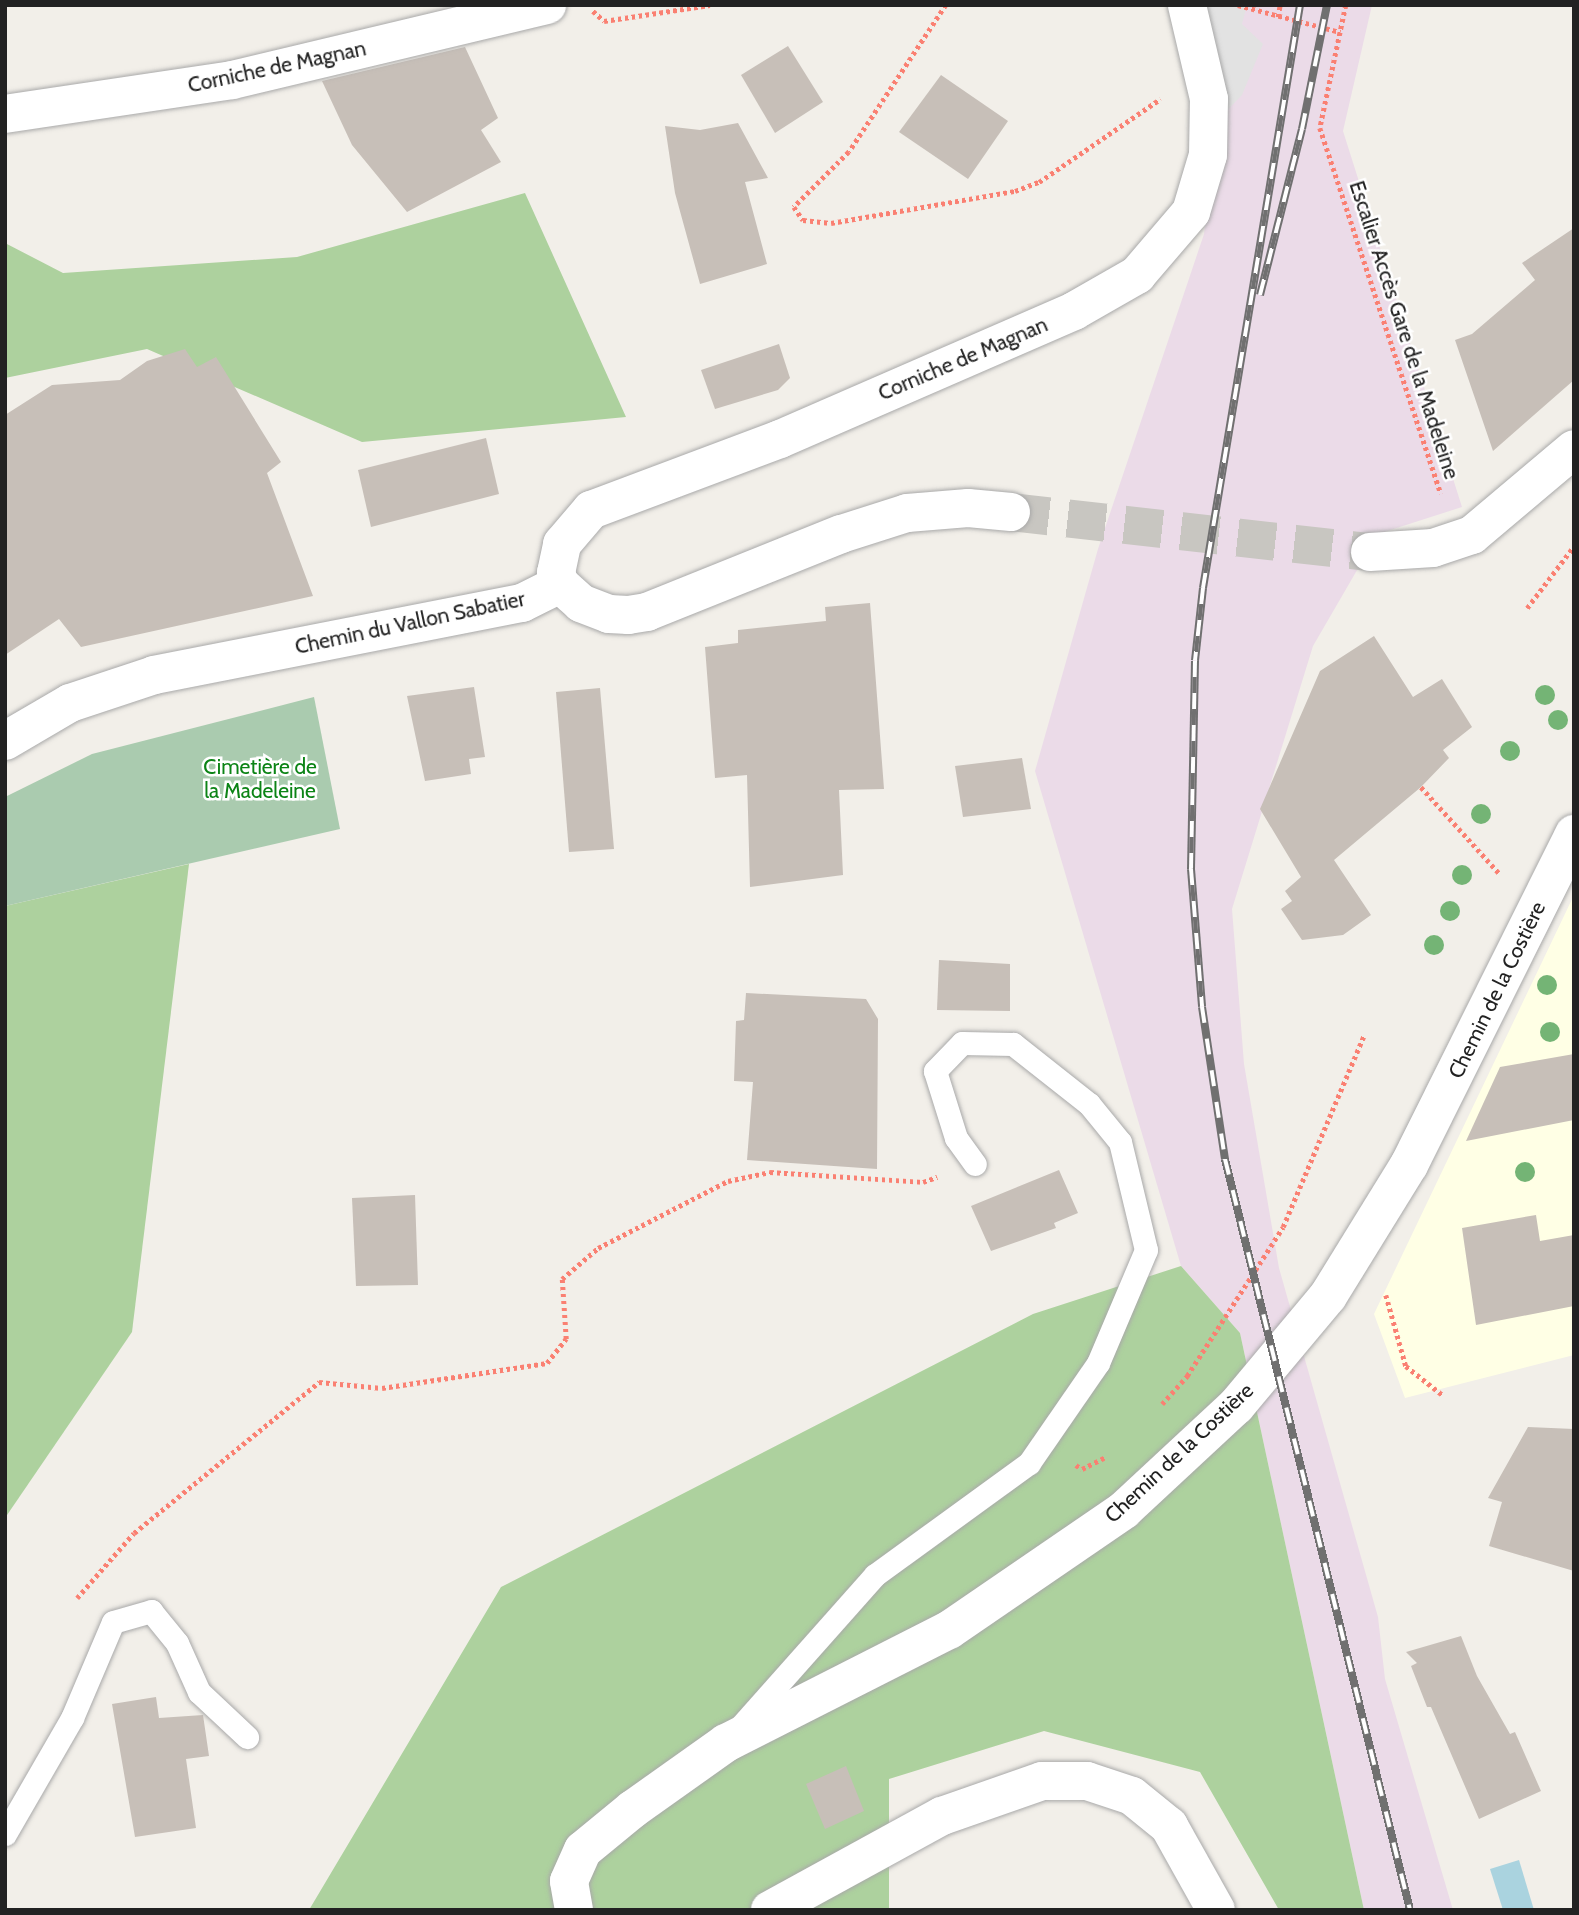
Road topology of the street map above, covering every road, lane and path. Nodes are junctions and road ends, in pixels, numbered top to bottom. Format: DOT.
graph roads {
  1 [pos="547,5"];
  2 [pos="587,5"];
  3 [pos="710,5"];
  4 [pos="946,5"];
  5 [pos="1187,5"];
  6 [pos="1238,5"];
  7 [pos="1280,5"];
  8 [pos="1346,5"];
  9 [pos="1278,18"];
  10 [pos="1340,32"];
  11 [pos="1205,68"];
  12 [pos="5,114"];
  13 [pos="1574,449"];
  14 [pos="1011,512"];
  15 [pos="1456,541"];
  16 [pos="1574,546"];
  17 [pos="1370,552"];
  18 [pos="560,584"];
  19 [pos="1527,608"];
  20 [pos="5,741"];
  21 [pos="1420,787"];
  22 [pos="1574,834"];
  23 [pos="1490,864"];
  24 [pos="1364,1035"];
  25 [pos="975,1164"];
  26 [pos="1360,1247"];
  27 [pos="1444,1396"];
  28 [pos="1161,1406"];
  29 [pos="1042,1445"];
  30 [pos="1115,1453"];
  31 [pos="74,1608"];
  32 [pos="247,1737"];
  33 [pos="726,1743"];
  34 [pos="5,1834"];
  35 [pos="574,1910"];
  36 [pos="770,1910"];
  37 [pos="1216,1910"];
  1 -- 12 [label="street, Corniche de Magnan"];
  2 -- 3 [label="path"];
  4 -- 11 [label="path"];
  5 -- 11 [label="street, Corniche de Magnan"];
  6 -- 9 [label="path"];
  7 -- 9 [label="path"];
  8 -- 10 [label="path"];
  9 -- 10 [label="path"];
  10 -- 15 [label="path, Escalier Accès Gare de la Madeleine"];
  11 -- 18 [label="street, Corniche de Magnan"];
  13 -- 15 [label="street"];
  14 -- 18 [label="street"];
  15 -- 17 [label="street"];
  16 -- 19 [label="path"];
  18 -- 20 [label="street, Chemin du Vallon Sabatier"];
  21 -- 23 [label="path"];
  22 -- 26 [label="street, Chemin de la Costière"];
  24 -- 28 [label="path"];
  25 -- 29 [label="lane"];
  25 -- 31 [label="path"];
  26 -- 27 [label="path"];
  26 -- 33 [label="street, Chemin de la Costière"];
  29 -- 30 [label="path"];
  29 -- 33 [label="lane"];
  32 -- 34 [label="lane"];
  33 -- 35 [label="street, Chemin de la Costière"];
  36 -- 37 [label="street"];
}
